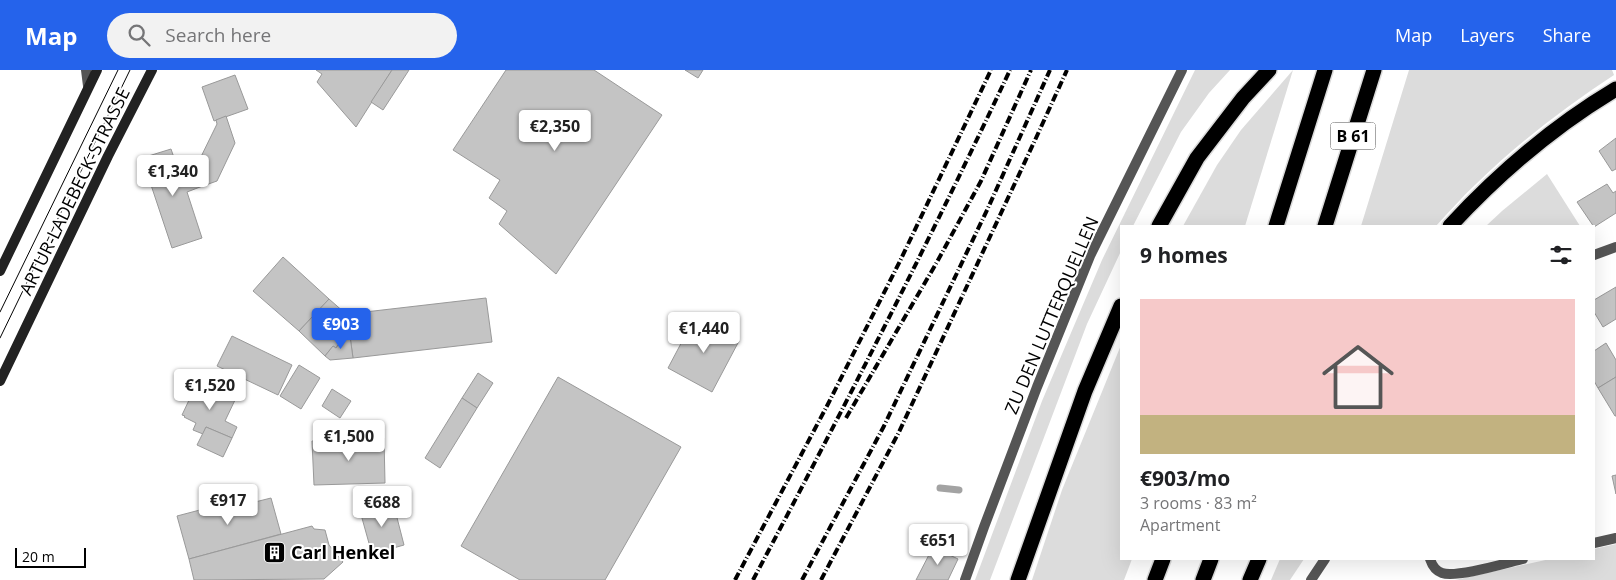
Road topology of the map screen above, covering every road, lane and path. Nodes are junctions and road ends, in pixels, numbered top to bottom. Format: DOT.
graph roads {
  1 [pos="86,70"];
  2 [pos="97,70"];
  3 [pos="152,70"];
  4 [pos="1182,70"];
  5 [pos="1270,70"];
  6 [pos="1325,70"];
  7 [pos="1374,70"];
  8 [pos="88,86"];
  9 [pos="1616,89"];
  10 [pos="1160,225"];
  11 [pos="1276,225"];
  12 [pos="1325,225"];
  13 [pos="1451,225"];
  14 [pos="1616,247"];
  15 [pos="1595,255"];
  16 [pos="0,271"];
  17 [pos="1120,308"];
  18 [pos="0,380"];
  19 [pos="1616,538"];
  20 [pos="1595,543"];
  21 [pos="1163,560"];
  22 [pos="1211,560"];
  23 [pos="1259,560"];
  24 [pos="1324,560"];
  25 [pos="1430,560"];
  26 [pos="1518,560"];
  27 [pos="966,580"];
  28 [pos="1018,580"];
  29 [pos="1155,580"];
  30 [pos="1203,580"];
  31 [pos="1250,580"];
  32 [pos="1311,580"];
  1 -- 8 [label="street"];
  2 -- 8 [label="street, ARTUR-LADEBECK-STRASSE"];
  3 -- 18 [label="street, ARTUR-LADEBECK-STRASSE"];
  4 -- 27 [label="street, ZU DEN LUTTERQUELLEN"];
  5 -- 10 [label="highway"];
  6 -- 11 [label="highway, B 61"];
  7 -- 12 [label="highway, B 61"];
  8 -- 16 [label="street, ARTUR-LADEBECK-STRASSE"];
  9 -- 13 [label="highway"];
  14 -- 15 [label="street"];
  17 -- 28 [label="highway"];
  19 -- 20 [label="street"];
  21 -- 29 [label="highway"];
  22 -- 30 [label="highway"];
  23 -- 31 [label="highway"];
  24 -- 32 [label="street"];
  25 -- 26 [label="street"];
}
